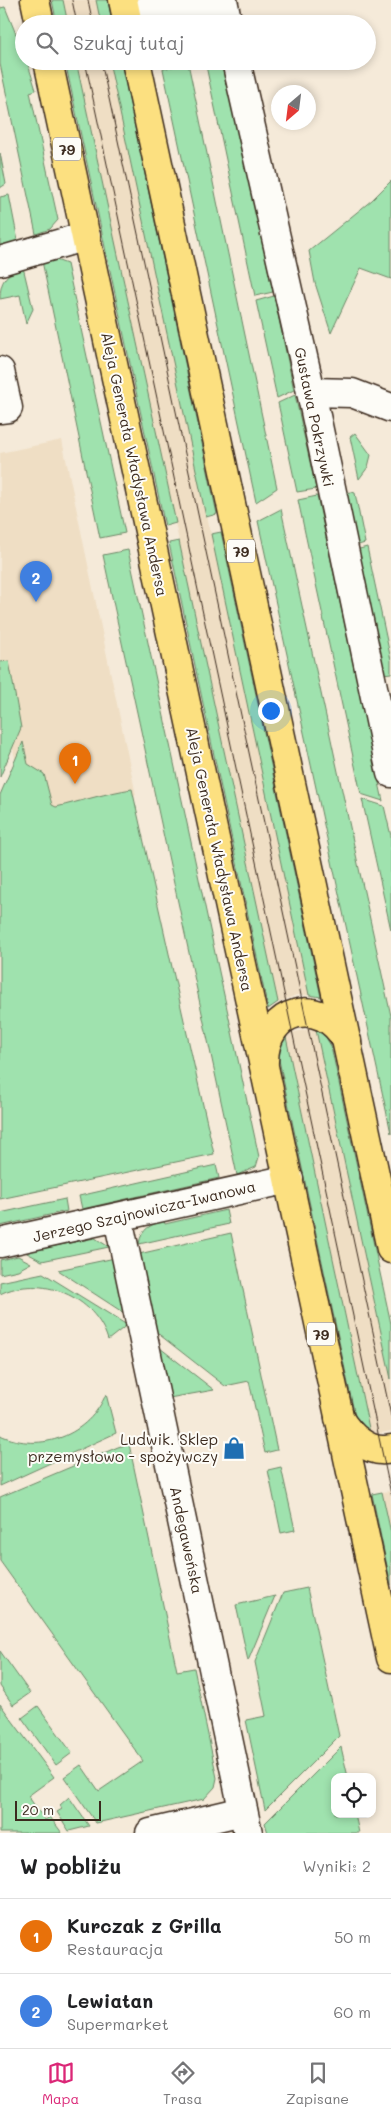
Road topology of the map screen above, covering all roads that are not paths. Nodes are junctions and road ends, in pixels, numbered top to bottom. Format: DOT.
graph roads {
  1 [pos="35,0"];
  2 [pos="222,0"];
  3 [pos="126,13"];
  4 [pos="38,15"];
  5 [pos="226,15"];
  6 [pos="50,70"];
  7 [pos="138,70"];
  8 [pos="238,70"];
  9 [pos="86,236"];
  10 [pos="0,261"];
  11 [pos="0,371"];
  12 [pos="311,392"];
  13 [pos="391,408"];
  14 [pos="0,409"];
  15 [pos="391,772"];
  16 [pos="346,1041"];
  17 [pos="264,1063"];
  18 [pos="289,1179"];
  19 [pos="118,1218"];
  20 [pos="0,1243"];
  21 [pos="391,1249"];
  22 [pos="339,1418"];
  23 [pos="391,1449"];
  24 [pos="391,1658"];
  25 [pos="246,1822"];
  26 [pos="150,1833"];
  1 -- 4 [label="main road"];
  2 -- 3 [label="street"];
  2 -- 5 [label="street"];
  6 -- 9 [label="main road, Aleja Generała Władysława Andersa / 79"];
  7 -- 16 [label="main road, 79"];
  8 -- 12 [label="street, Gustawa Pokrzywki"];
  9 -- 10 [label="street"];
  9 -- 17 [label="main road, Aleja Generała Władysława Andersa / 79"];
  11 -- 14 [label="street"];
  12 -- 13 [label="street"];
  12 -- 15 [label="street, Gustawa Pokrzywki"];
  16 -- 17 [label="main road"];
  16 -- 21 [label="main road, 79"];
  17 -- 18 [label="main road, Aleja Generała Władysława Andersa / 79"];
  18 -- 19 [label="street, Jerzego Szajnowicza-Iwanowa"];
  18 -- 22 [label="main road, Aleja Generała Władysława Andersa / 79"];
  19 -- 20 [label="street, Jerzego Szajnowicza-Iwanowa"];
  19 -- 25 [label="street, Andegaweńska"];
  22 -- 23 [label="main road"];
  22 -- 24 [label="main road, Aleja Generała Władysława Andersa / 79"];
  25 -- 26 [label="street"];
}
